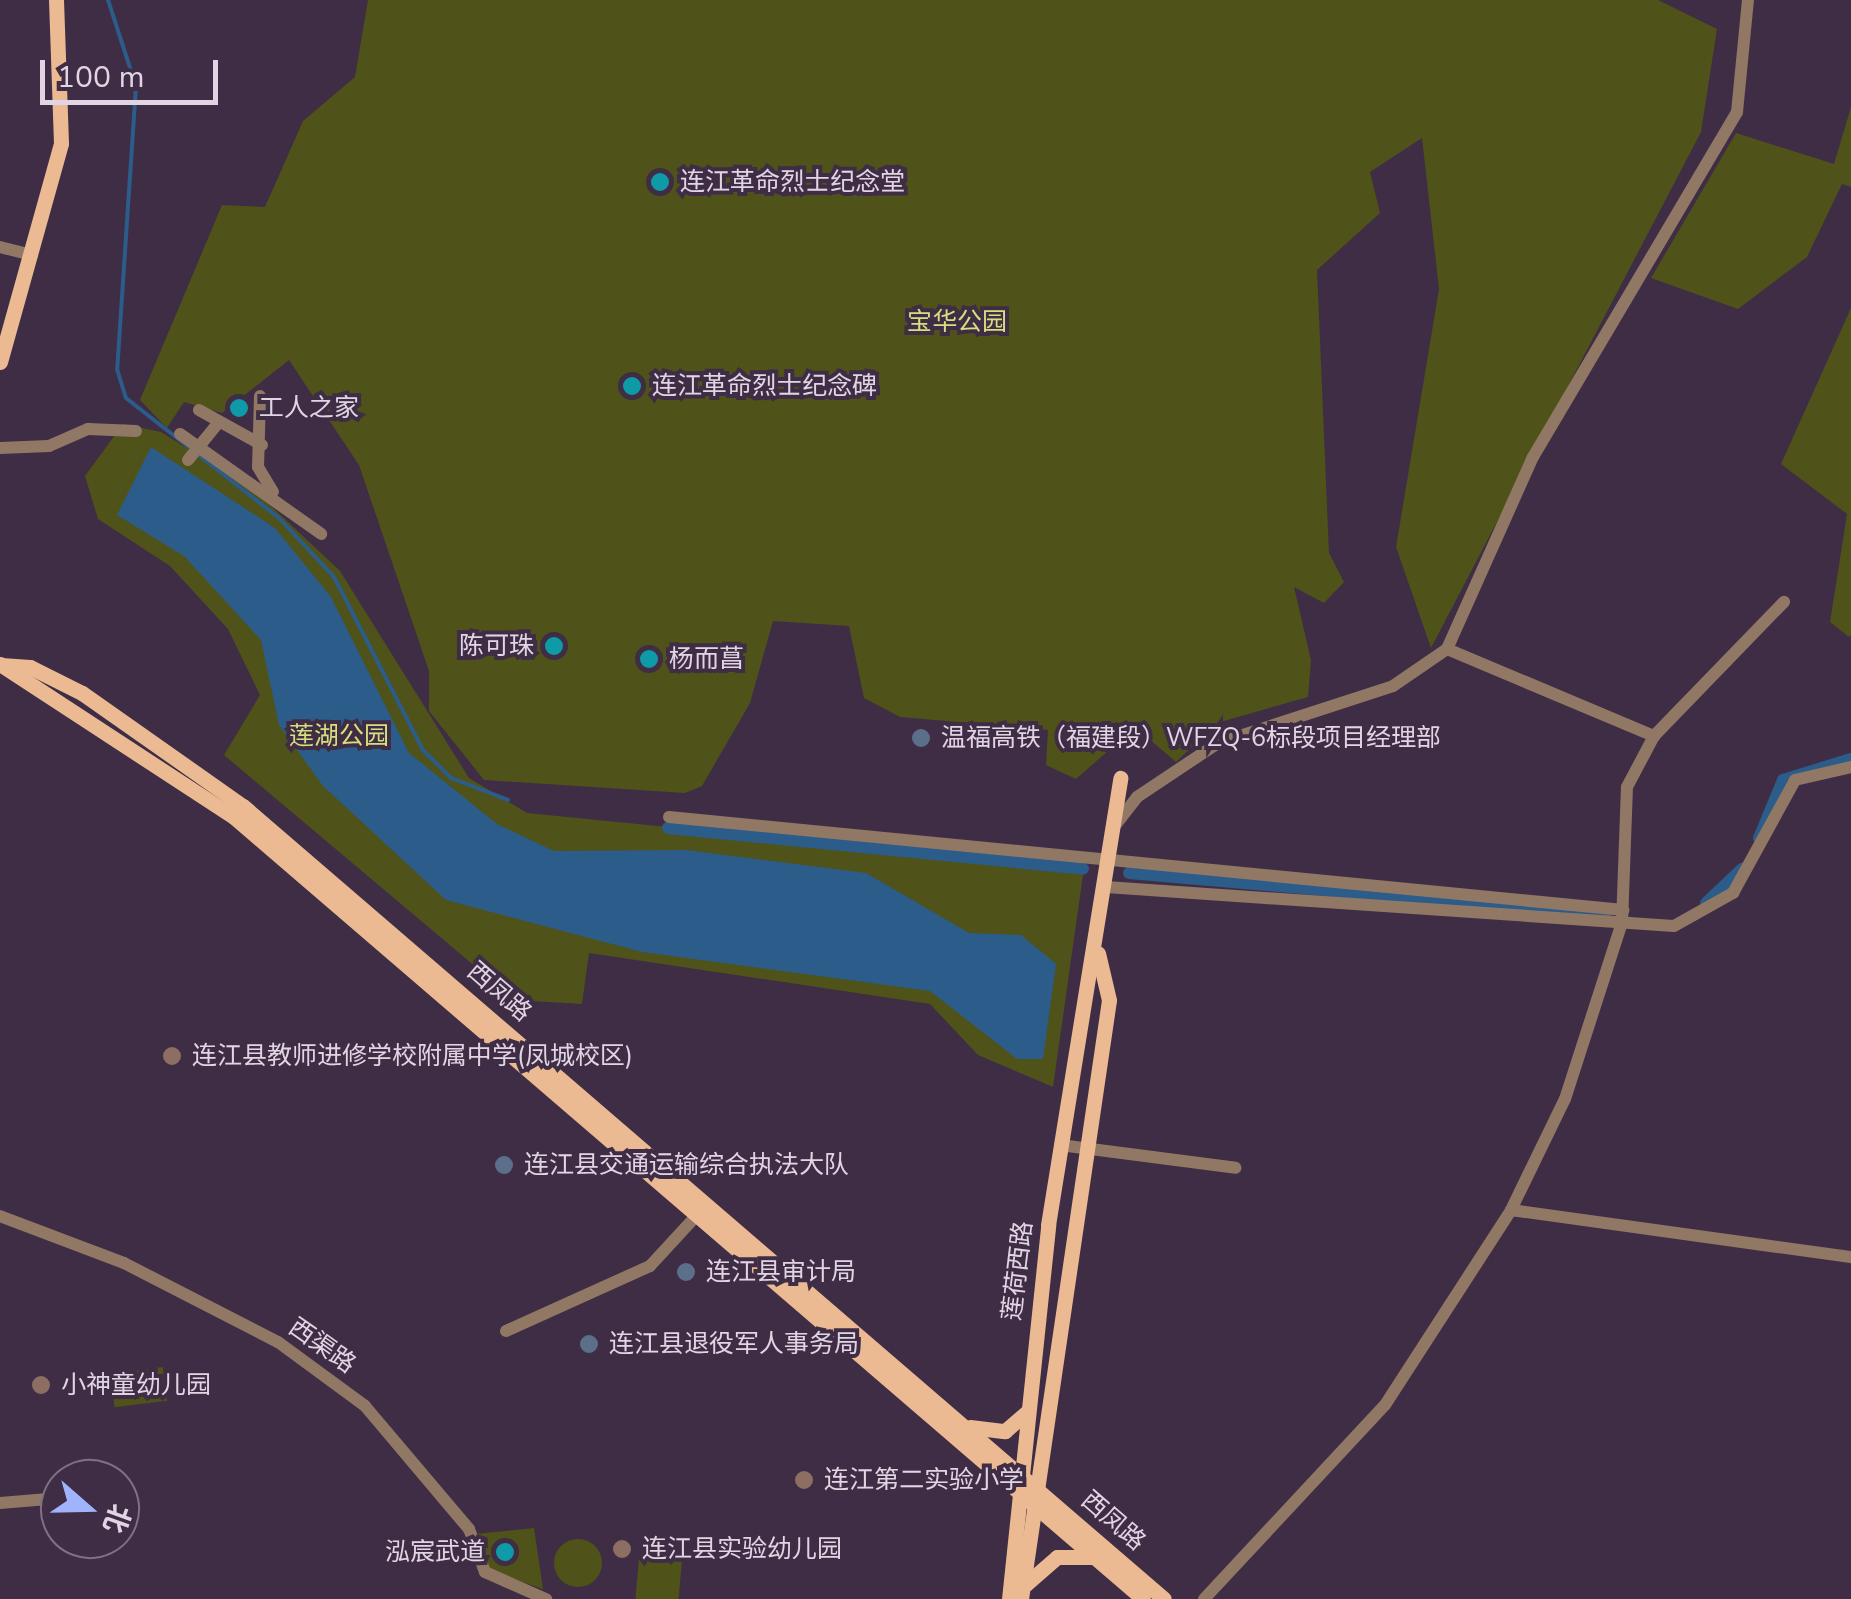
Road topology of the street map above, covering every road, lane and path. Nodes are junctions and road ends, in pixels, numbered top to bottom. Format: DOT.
graph roads {
  1 [pos="56,0"];
  2 [pos="1748,0"];
  3 [pos="0,247"];
  4 [pos="32,255"];
  5 [pos="0,362"];
  6 [pos="260,396"];
  7 [pos="199,410"];
  8 [pos="219,422"];
  9 [pos="136,431"];
  10 [pos="180,434"];
  11 [pos="262,445"];
  12 [pos="0,448"];
  13 [pos="204,450"];
  14 [pos="188,460"];
  15 [pos="274,494"];
  16 [pos="321,534"];
  17 [pos="1784,602"];
  18 [pos="1448,650"];
  19 [pos="1,664"];
  20 [pos="1654,736"];
  21 [pos="1851,767"];
  22 [pos="1120,778"];
  23 [pos="669,817"];
  24 [pos="1114,828"];
  25 [pos="1110,856"];
  26 [pos="1106,887"];
  27 [pos="1623,917"];
  28 [pos="1098,953"];
  29 [pos="1060,1145"];
  30 [pos="1088,1149"];
  31 [pos="1236,1168"];
  32 [pos="1511,1210"];
  33 [pos="698,1215"];
  34 [pos="0,1216"];
  35 [pos="1851,1257"];
  36 [pos="506,1331"];
  37 [pos="1030,1408"];
  38 [pos="1050,1411"];
  39 [pos="963,1426"];
  40 [pos="1023,1477"];
  41 [pos="1032,1497"];
  42 [pos="40,1500"];
  43 [pos="0,1503"];
  44 [pos="1094,1558"];
  45 [pos="1018,1597"];
  46 [pos="546,1599"];
  47 [pos="1143,1599"];
  48 [pos="1164,1599"];
  49 [pos="1204,1599"];
  1 -- 4 [label="main road"];
  2 -- 18 [label="street"];
  3 -- 4 [label="street"];
  4 -- 5 [label="main road"];
  6 -- 11 [label="street"];
  7 -- 8 [label="street"];
  8 -- 11 [label="street"];
  8 -- 13 [label="street"];
  9 -- 12 [label="street"];
  10 -- 13 [label="street"];
  11 -- 15 [label="street"];
  13 -- 14 [label="street"];
  13 -- 15 [label="street"];
  15 -- 16 [label="street"];
  17 -- 20 [label="street"];
  18 -- 20 [label="street"];
  18 -- 24 [label="street"];
  19 -- 33 [label="main road, 西凤路"];
  19 -- 39 [label="main road, 西凤路"];
  20 -- 27 [label="street"];
  21 -- 27 [label="street"];
  22 -- 24 [label="main road, 莲荷西路"];
  23 -- 25 [label="street"];
  24 -- 25 [label="main road, 莲荷西路"];
  25 -- 26 [label="main road, 莲荷西路"];
  25 -- 27 [label="street"];
  26 -- 27 [label="street"];
  26 -- 28 [label="main road, 莲荷西路"];
  27 -- 32 [label="street"];
  28 -- 29 [label="main road, 莲荷西路"];
  28 -- 30 [label="main road, 莲荷西路"];
  29 -- 30 [label="street"];
  29 -- 37 [label="main road, 莲荷西路"];
  30 -- 31 [label="street"];
  30 -- 38 [label="main road, 莲荷西路"];
  32 -- 35 [label="street"];
  32 -- 49 [label="street"];
  33 -- 36 [label="street"];
  33 -- 41 [label="main road, 西凤路"];
  34 -- 46 [label="street, 西渠路"];
  37 -- 38 [label="main road"];
  37 -- 39 [label="main road"];
  37 -- 40 [label="main road, 莲荷西路"];
  38 -- 41 [label="main road, 莲荷西路"];
  39 -- 40 [label="main road, 西凤路"];
  40 -- 41 [label="main road, 西凤路"];
  41 -- 44 [label="main road, 西凤路"];
  41 -- 45 [label="main road, 莲荷西路"];
  41 -- 48 [label="main road, 西凤路"];
  42 -- 43 [label="street"];
  44 -- 45 [label="main road"];
  44 -- 47 [label="main road, 西凤路"];
}
